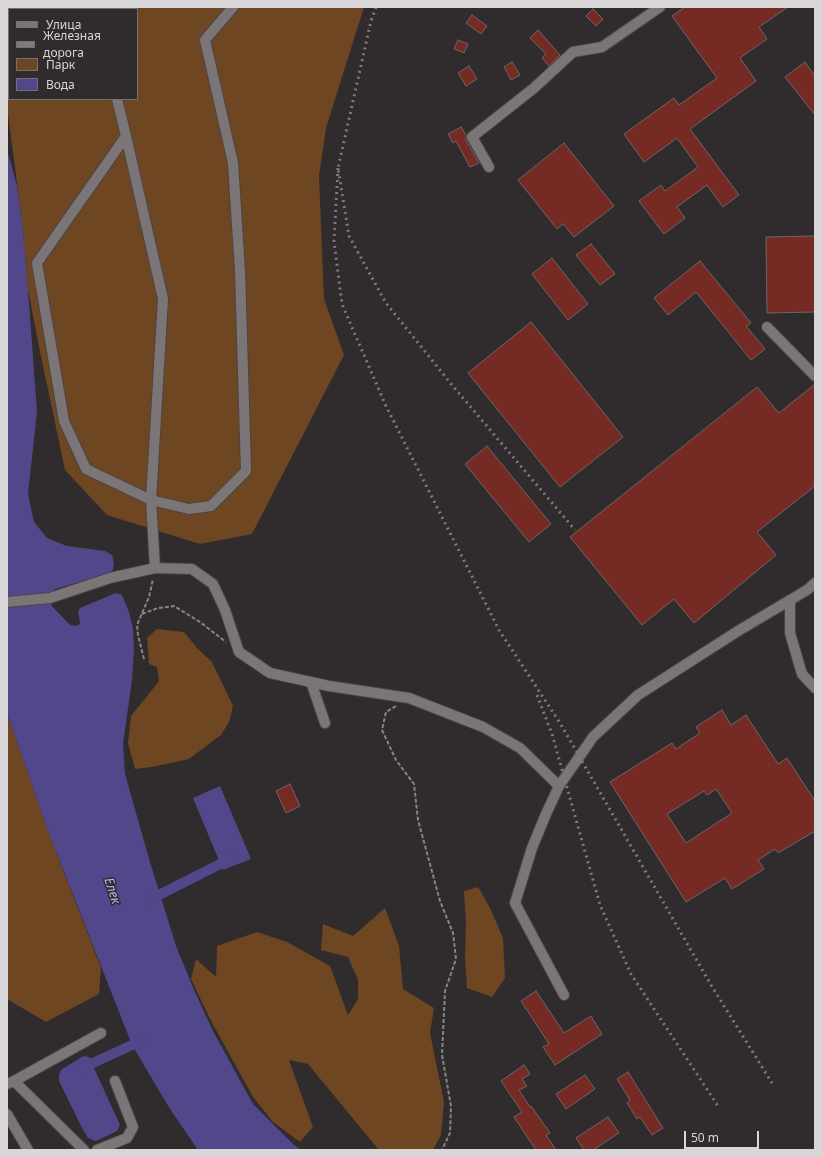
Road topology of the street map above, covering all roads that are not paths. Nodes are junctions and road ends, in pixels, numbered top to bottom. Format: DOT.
graph roads {
  1 [pos="233,7"];
  2 [pos="660,7"];
  3 [pos="117,100"];
  4 [pos="126,136"];
  5 [pos="489,167"];
  6 [pos="767,327"];
  7 [pos="815,376"];
  8 [pos="151,500"];
  9 [pos="155,568"];
  10 [pos="815,583"];
  11 [pos="790,600"];
  12 [pos="7,602"];
  13 [pos="311,682"];
  14 [pos="815,688"];
  15 [pos="325,723"];
  16 [pos="558,786"];
  17 [pos="564,995"];
  18 [pos="100,1033"];
  19 [pos="115,1081"];
  20 [pos="11,1083"];
  21 [pos="7,1114"];
  22 [pos="28,1150"];
  23 [pos="84,1150"];
  24 [pos="97,1150"];
  1 -- 8 [label="street"];
  2 -- 5 [label="street"];
  3 -- 4 [label="street"];
  4 -- 8 [label="street"];
  4 -- 8 [label="street"];
  6 -- 7 [label="street"];
  8 -- 9 [label="street"];
  9 -- 12 [label="street"];
  9 -- 13 [label="street"];
  10 -- 11 [label="street"];
  11 -- 14 [label="street"];
  11 -- 16 [label="street"];
  13 -- 15 [label="street"];
  13 -- 16 [label="street"];
  16 -- 17 [label="street"];
  18 -- 20 [label="street"];
  19 -- 24 [label="street"];
  20 -- 23 [label="street"];
  21 -- 22 [label="street"];
}
